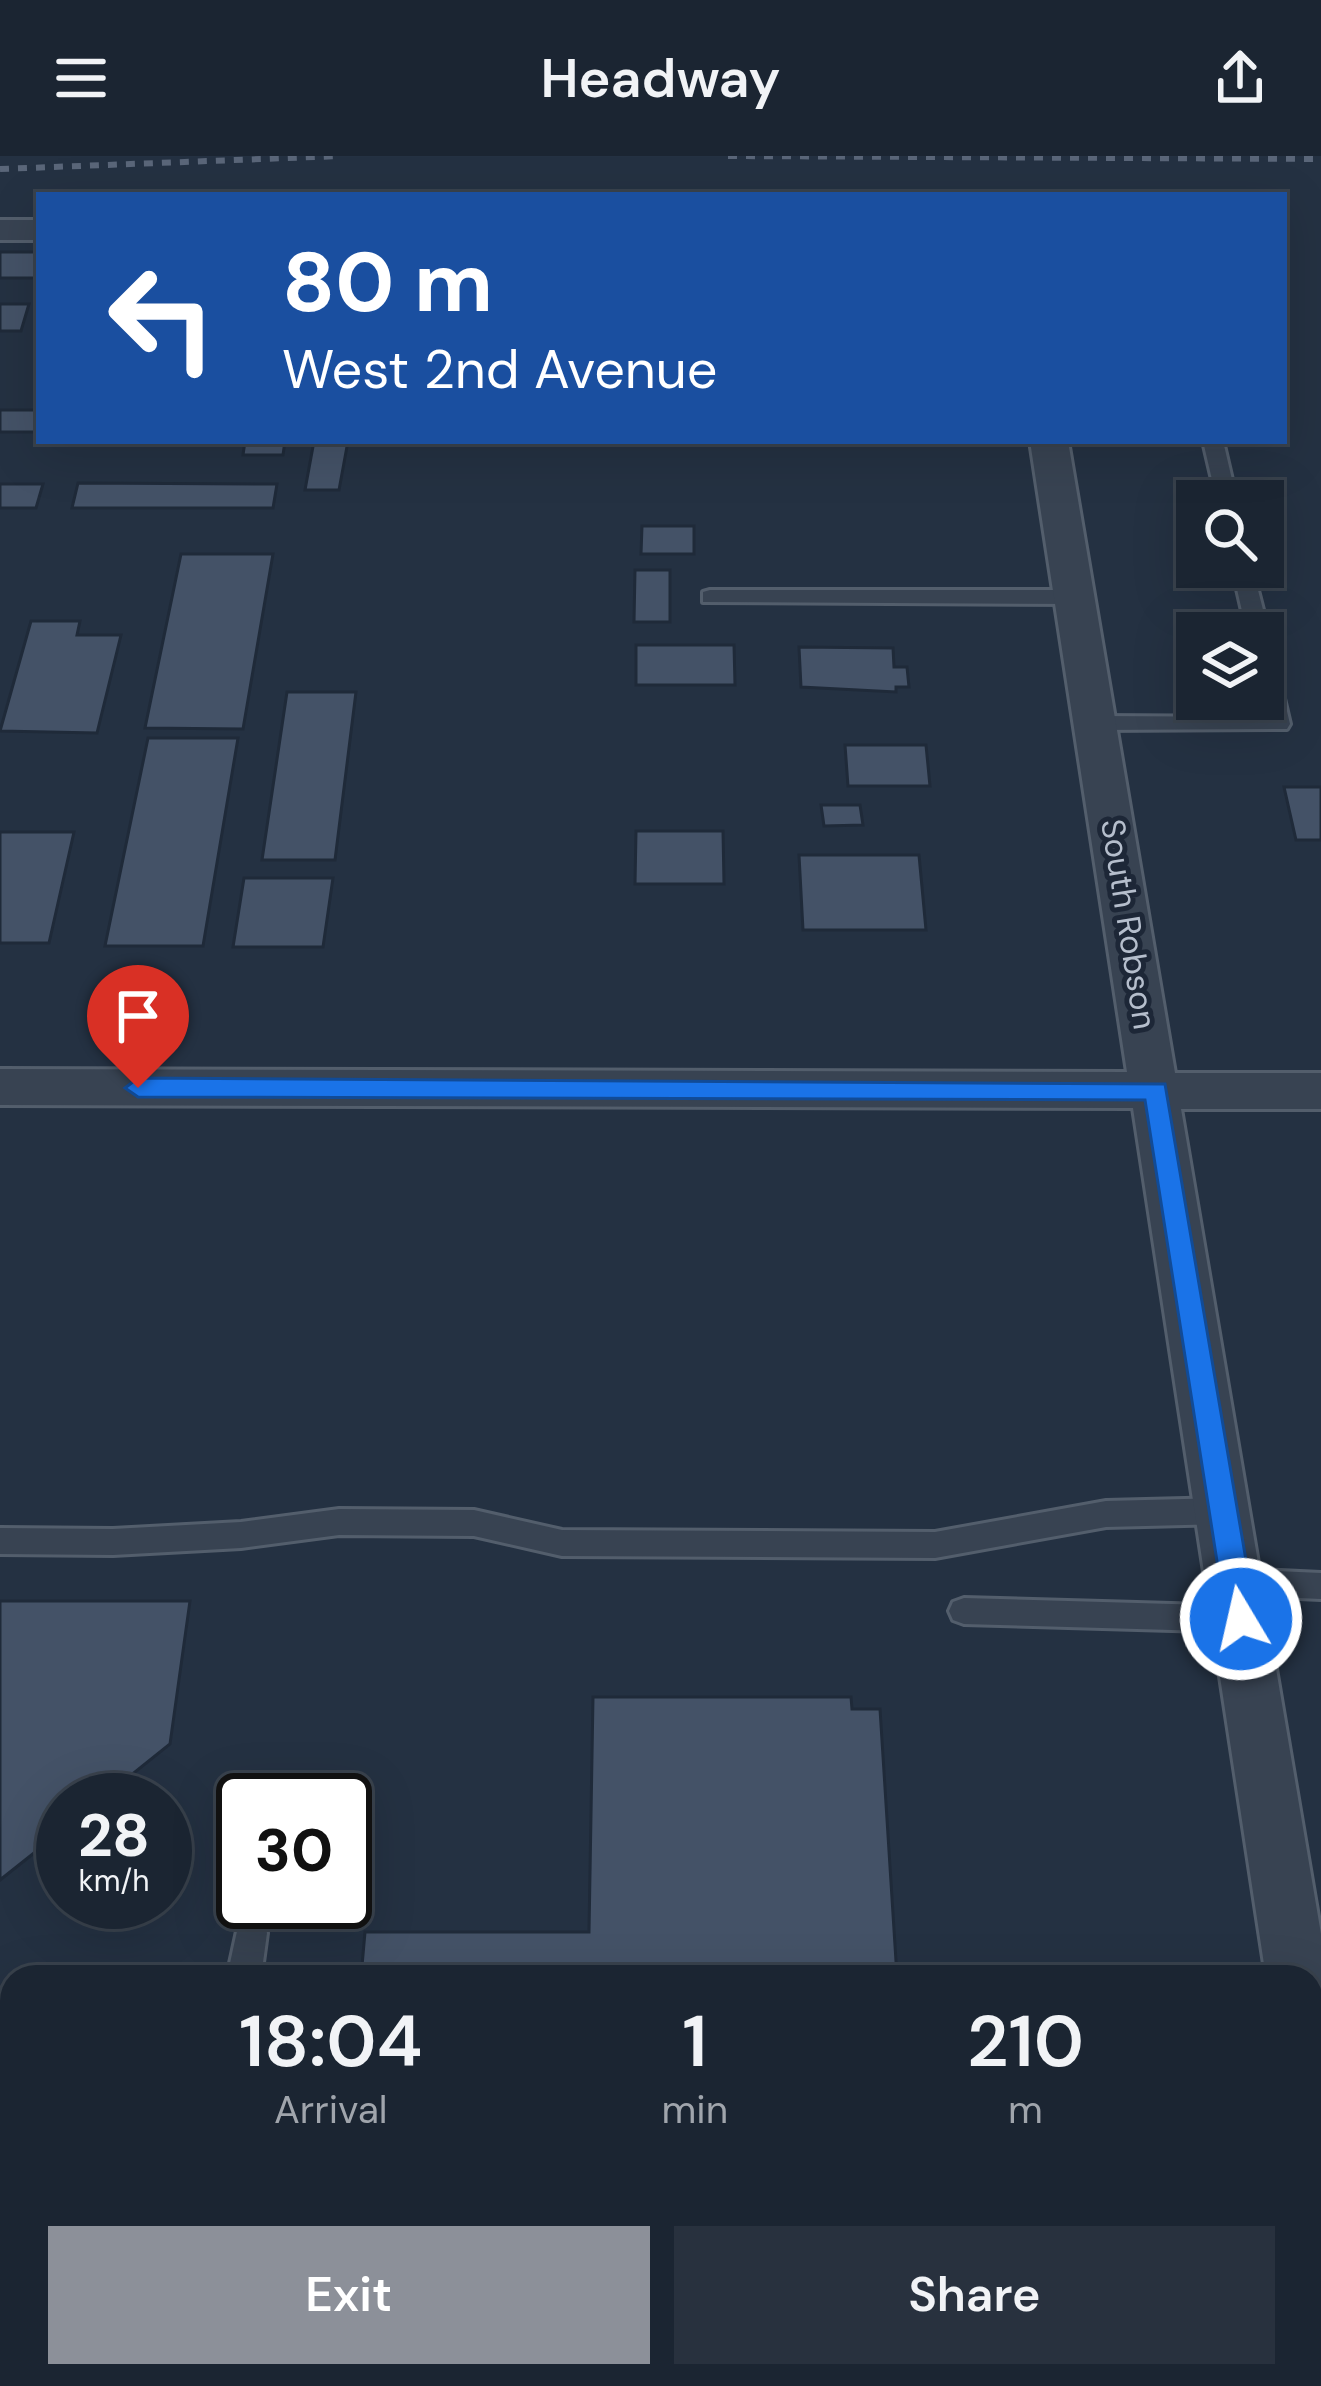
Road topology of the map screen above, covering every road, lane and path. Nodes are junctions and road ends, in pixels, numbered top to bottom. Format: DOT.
graph roads {
  1 [pos="0,230"];
  2 [pos="36,230"];
  3 [pos="1050,444"];
  4 [pos="1214,444"];
  5 [pos="1222,480"];
  6 [pos="710,596"];
  7 [pos="1075,597"];
  8 [pos="1278,720"];
  9 [pos="1096,723"];
  10 [pos="0,1087"];
  11 [pos="1156,1090"];
  12 [pos="1321,1091"];
  13 [pos="1224,1511"];
  14 [pos="0,1541"];
  15 [pos="1321,1586"];
  16 [pos="1238,1600"];
  17 [pos="964,1611"];
  18 [pos="251,1933"];
  19 [pos="246,1965"];
  20 [pos="1295,1965"];
  1 -- 2 [label="street"];
  3 -- 7 [label="street, South Robson"];
  4 -- 5 [label="lane"];
  6 -- 7 [label="lane"];
  7 -- 9 [label="street, South Robson"];
  8 -- 9 [label="lane"];
  9 -- 11 [label="street, South Robson"];
  10 -- 11 [label="street"];
  11 -- 12 [label="street"];
  11 -- 13 [label="street, South Robson"];
  13 -- 14 [label="lane"];
  13 -- 16 [label="street, South Robson"];
  15 -- 16 [label="lane"];
  16 -- 17 [label="lane"];
  16 -- 20 [label="street, South Robson"];
  18 -- 19 [label="lane"];
}
